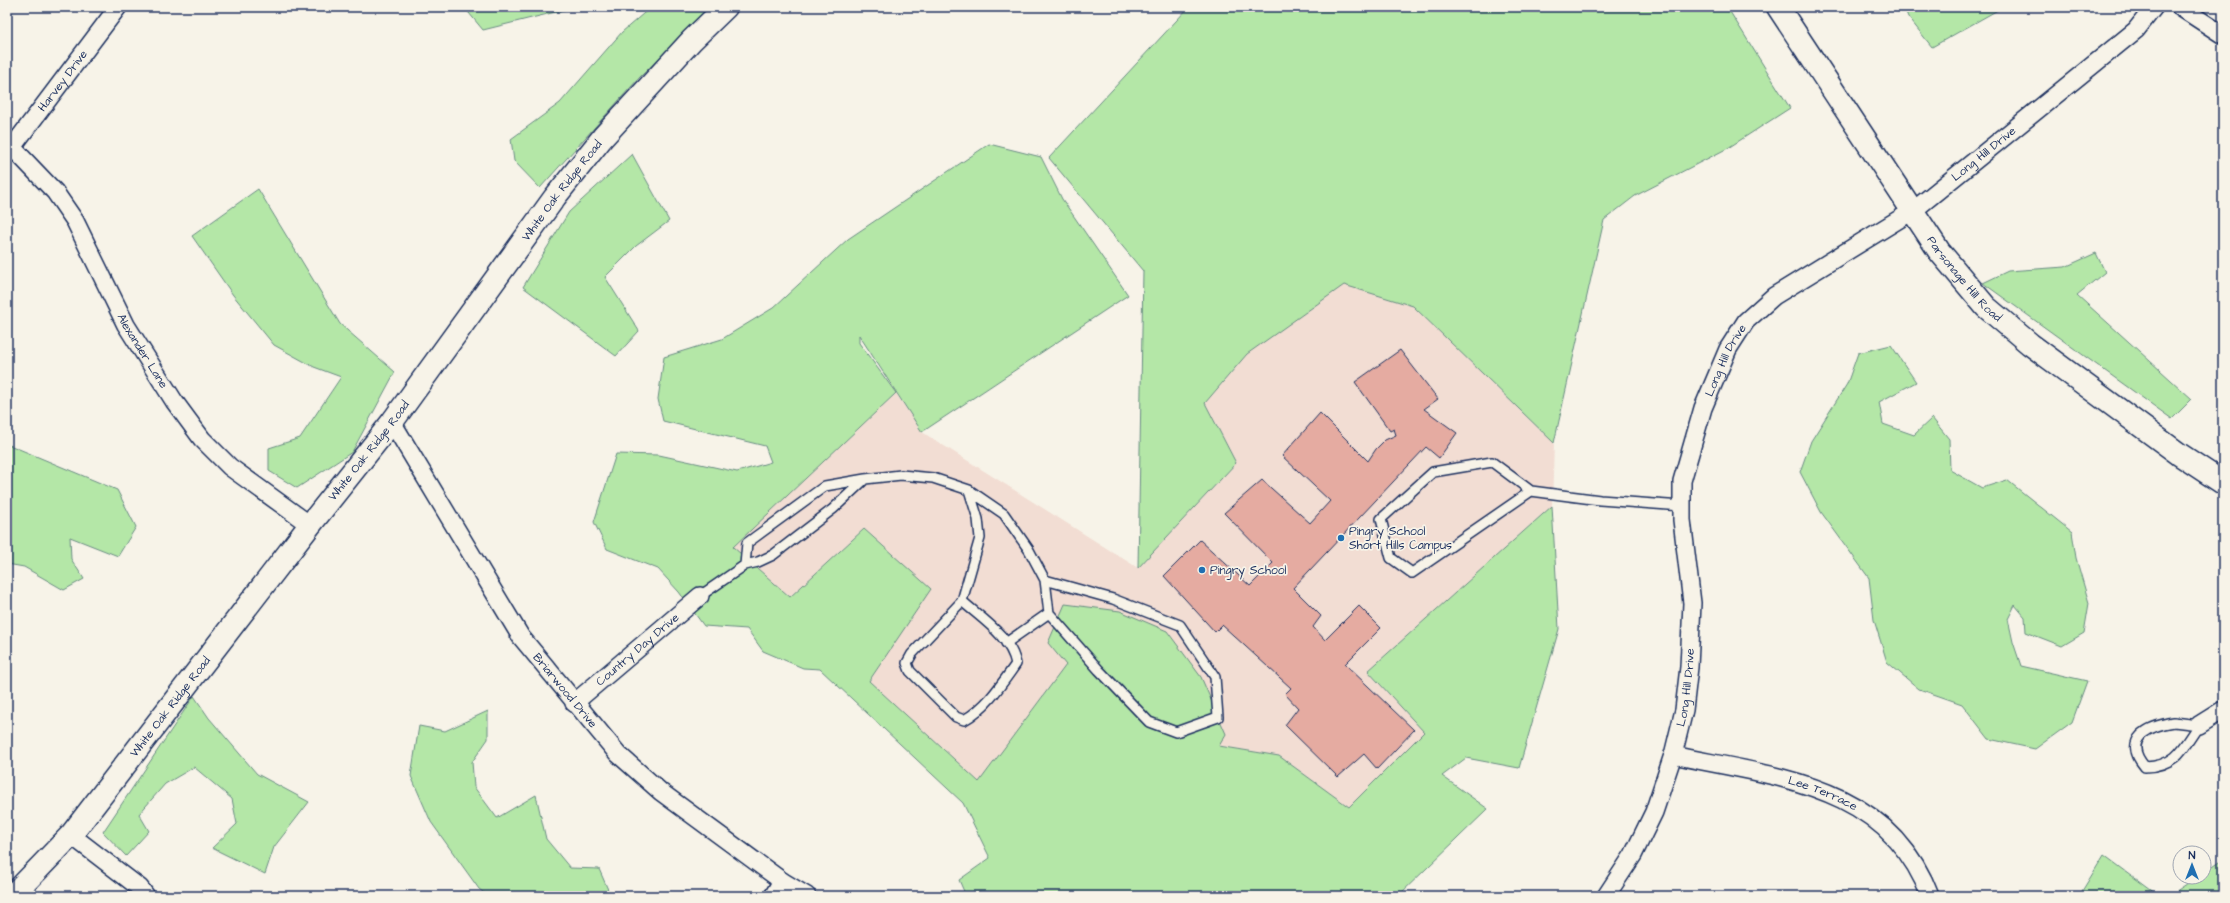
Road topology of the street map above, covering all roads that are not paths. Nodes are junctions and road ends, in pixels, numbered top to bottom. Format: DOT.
graph roads {
  1 [pos="118,7"];
  2 [pos="726,7"];
  3 [pos="1778,7"];
  4 [pos="2154,7"];
  5 [pos="2180,7"];
  6 [pos="2223,34"];
  7 [pos="10,150"];
  8 [pos="1914,210"];
  9 [pos="392,422"];
  10 [pos="865,479"];
  11 [pos="2223,483"];
  12 [pos="968,490"];
  13 [pos="1531,491"];
  14 [pos="1682,506"];
  15 [pos="310,525"];
  16 [pos="745,565"];
  17 [pos="1045,580"];
  18 [pos="700,596"];
  19 [pos="962,601"];
  20 [pos="1049,613"];
  21 [pos="1006,643"];
  22 [pos="574,703"];
  23 [pos="2223,710"];
  24 [pos="2198,725"];
  25 [pos="1673,755"];
  26 [pos="72,835"];
  27 [pos="782,881"];
  28 [pos="12,896"];
  29 [pos="146,896"];
  30 [pos="773,896"];
  31 [pos="807,896"];
  32 [pos="1606,896"];
  33 [pos="1930,896"];
  1 -- 7 [label="street, Harvey Drive"];
  2 -- 9 [label="street, White Oak Ridge Road"];
  3 -- 8 [label="street, Parsonage Hill Road"];
  4 -- 8 [label="street, Long Hill Drive"];
  5 -- 6 [label="street"];
  7 -- 15 [label="street, Alexander Lane"];
  8 -- 11 [label="street, Parsonage Hill Road"];
  8 -- 14 [label="street, Long Hill Drive"];
  9 -- 15 [label="street, White Oak Ridge Road"];
  9 -- 22 [label="street, Briarwood Drive"];
  10 -- 12 [label="lane"];
  10 -- 16 [label="lane"];
  10 -- 16 [label="lane"];
  12 -- 17 [label="lane"];
  12 -- 19 [label="lane"];
  13 -- 13 [label="lane"];
  13 -- 14 [label="lane"];
  14 -- 25 [label="street, Long Hill Drive"];
  15 -- 26 [label="street, White Oak Ridge Road"];
  16 -- 18 [label="lane"];
  17 -- 20 [label="lane"];
  17 -- 20 [label="lane"];
  18 -- 22 [label="street, Country Day Drive"];
  19 -- 21 [label="lane"];
  19 -- 21 [label="lane"];
  20 -- 21 [label="lane"];
  22 -- 27 [label="street, Briarwood Drive"];
  23 -- 24 [label="street"];
  24 -- 24 [label="lane"];
  25 -- 32 [label="street, Long Hill Drive"];
  25 -- 33 [label="street, Lee Terrace"];
  26 -- 28 [label="street, White Oak Ridge Road"];
  26 -- 29 [label="street"];
  27 -- 30 [label="street"];
  27 -- 31 [label="street, Briarwood Drive"];
}
